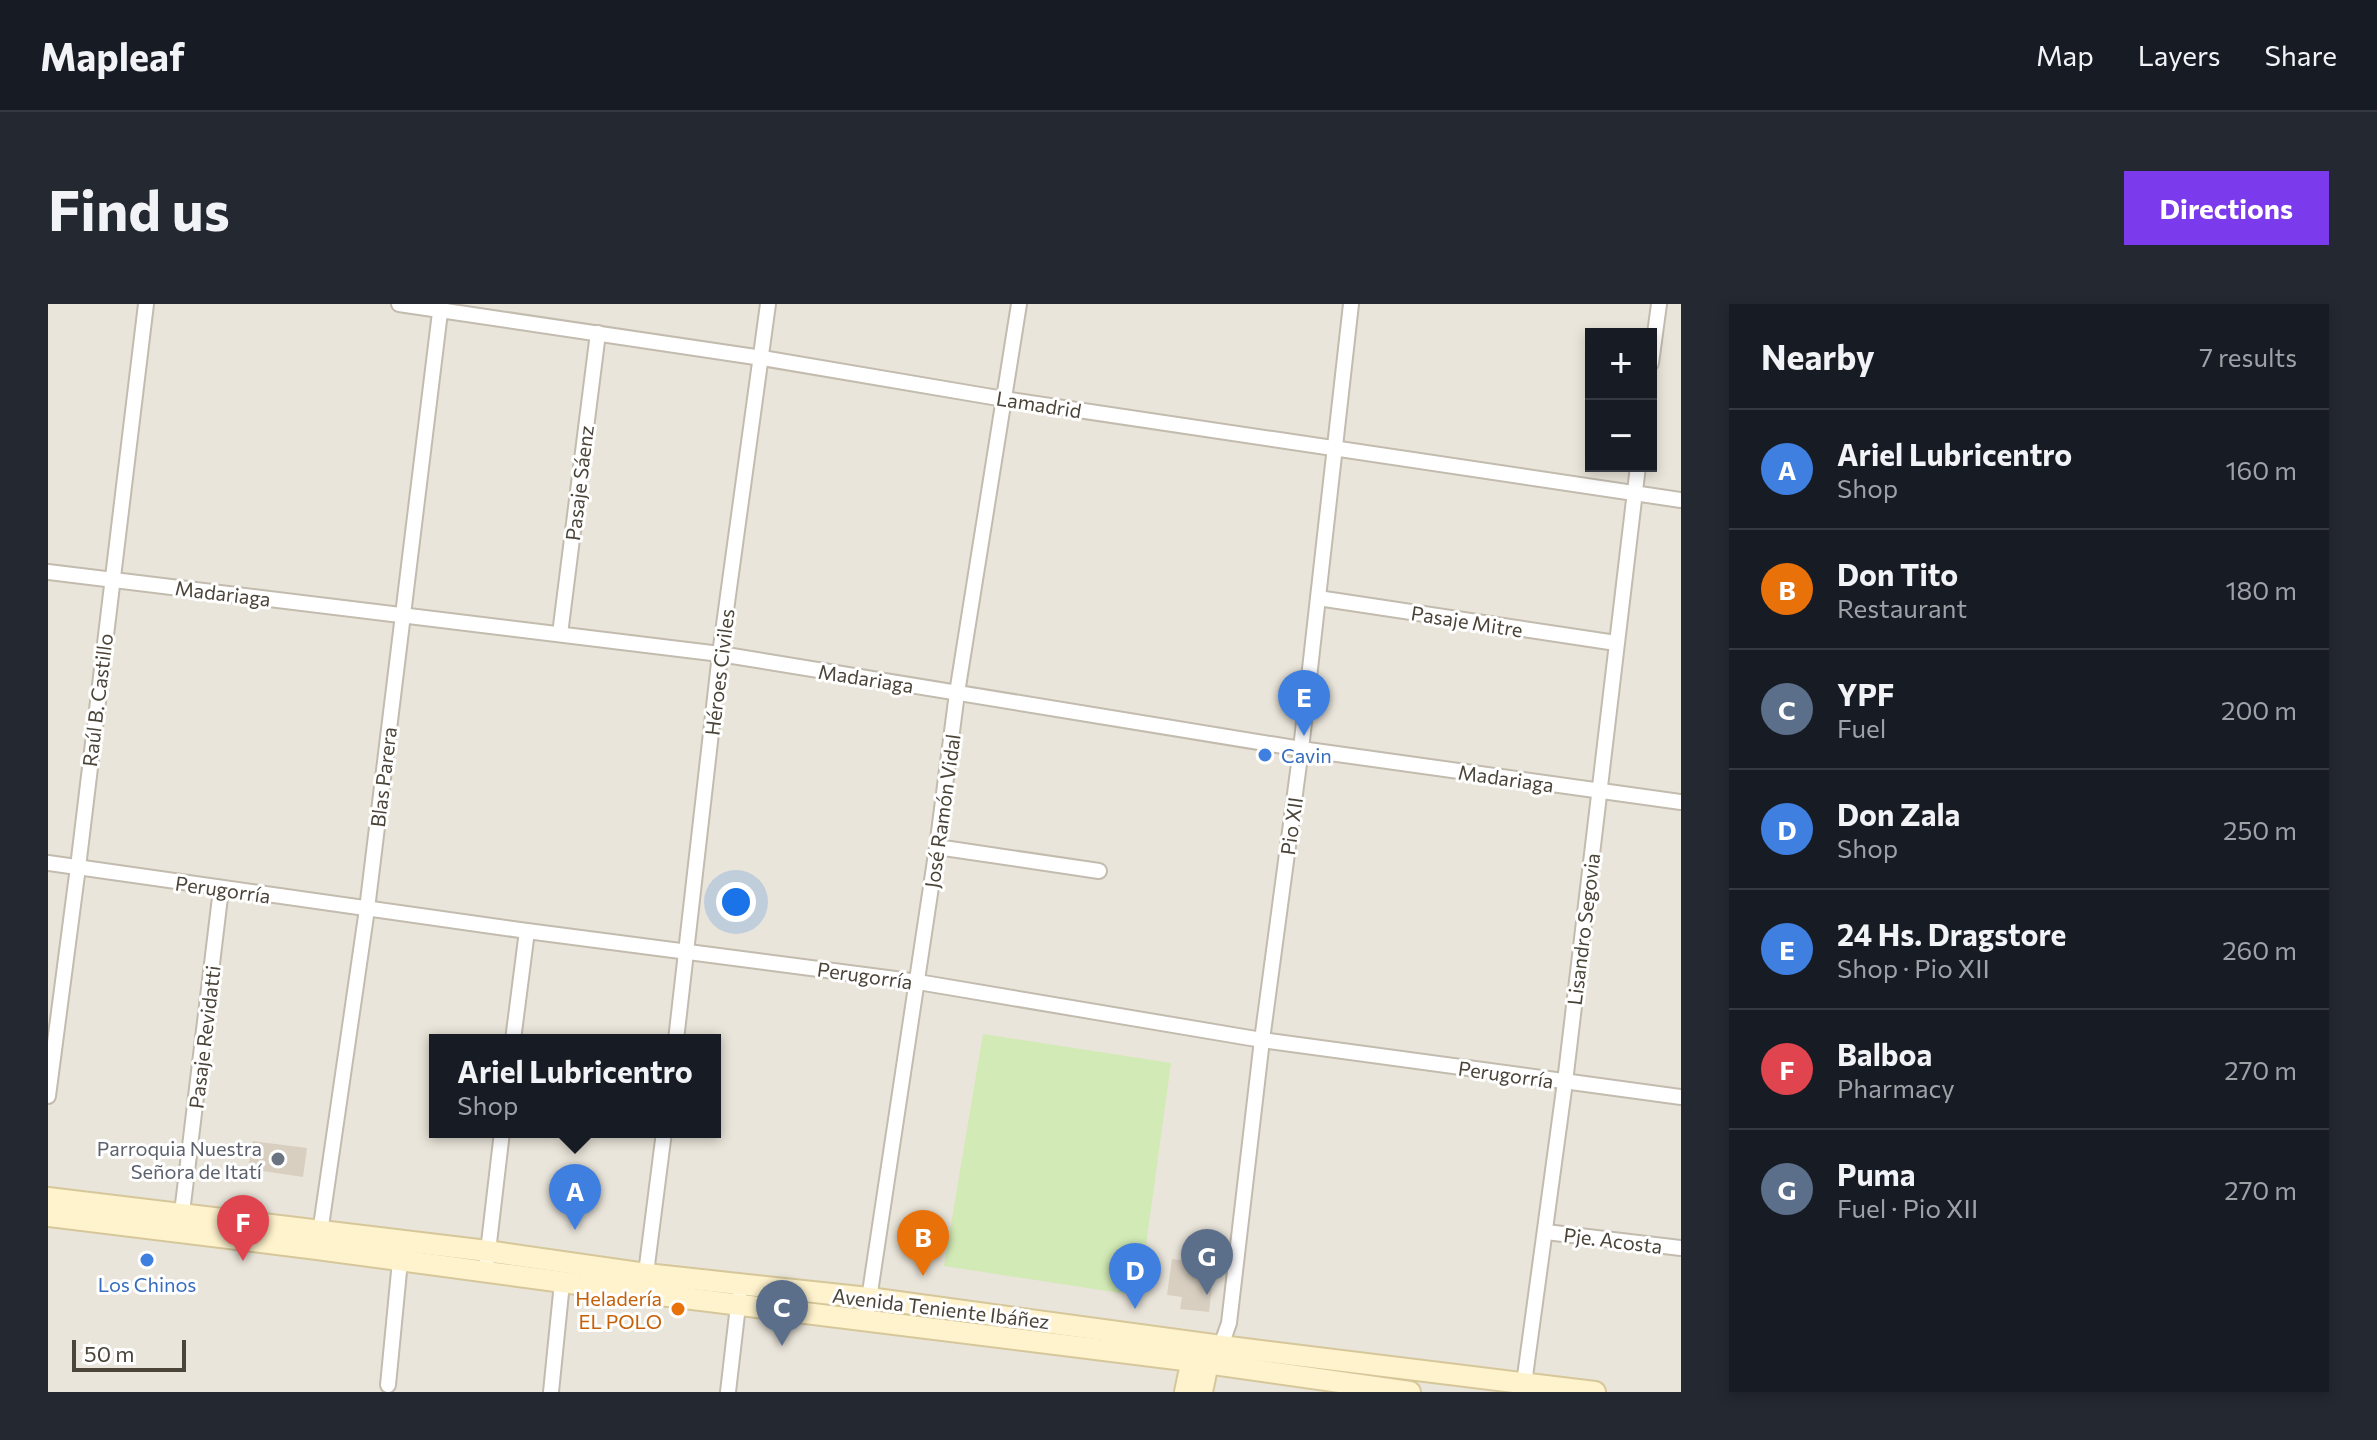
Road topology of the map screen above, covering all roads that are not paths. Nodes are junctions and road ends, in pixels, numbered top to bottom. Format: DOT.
graph roads {
  1 [pos="146,304"];
  2 [pos="399,304"];
  3 [pos="768,304"];
  4 [pos="1019,304"];
  5 [pos="1351,304"];
  6 [pos="1659,304"];
  7 [pos="441,307"];
  8 [pos="1656,328"];
  9 [pos="598,333"];
  10 [pos="762,358"];
  11 [pos="1004,399"];
  12 [pos="1335,448"];
  13 [pos="1637,472"];
  14 [pos="1634,494"];
  15 [pos="1681,500"];
  16 [pos="48,572"];
  17 [pos="111,580"];
  18 [pos="1318,598"];
  19 [pos="404,615"];
  20 [pos="560,634"];
  21 [pos="1616,643"];
  22 [pos="720,654"];
  23 [pos="957,693"];
  24 [pos="1301,749"];
  25 [pos="1599,791"];
  26 [pos="1681,802"];
  27 [pos="937,847"];
  28 [pos="48,863"];
  29 [pos="78,867"];
  30 [pos="1099,871"];
  31 [pos="221,889"];
  32 [pos="367,909"];
  33 [pos="527,931"];
  34 [pos="687,951"];
  35 [pos="918,982"];
  36 [pos="514,1034"];
  37 [pos="677,1034"];
  38 [pos="1262,1040"];
  39 [pos="1565,1082"];
  40 [pos="48,1096"];
  41 [pos="1681,1097"];
  42 [pos="501,1138"];
  43 [pos="663,1138"];
  44 [pos="48,1198"];
  45 [pos="48,1216"];
  46 [pos="181,1224"];
  47 [pos="1546,1232"];
  48 [pos="319,1240"];
  49 [pos="1681,1248"];
  50 [pos="487,1251"];
  51 [pos="400,1261"];
  52 [pos="486,1272"];
  53 [pos="562,1283"];
  54 [pos="645,1284"];
  55 [pos="740,1294"];
  56 [pos="869,1298"];
  57 [pos="866,1319"];
  58 [pos="1221,1346"];
  59 [pos="1198,1355"];
  60 [pos="388,1385"];
  61 [pos="1307,1385"];
  62 [pos="1524,1388"];
  63 [pos="551,1392"];
  64 [pos="728,1392"];
  65 [pos="1185,1392"];
  66 [pos="1202,1392"];
  67 [pos="1409,1392"];
  68 [pos="1595,1392"];
  1 -- 17 [label="street, Raúl B. Castillo"];
  2 -- 7 [label="street, Lamadrid"];
  3 -- 10 [label="street, Héroes Civiles"];
  4 -- 11 [label="street, José Ramón Vidal"];
  5 -- 12 [label="street, Pio XII"];
  6 -- 8 [label="street"];
  7 -- 9 [label="street, Lamadrid"];
  7 -- 19 [label="street, Blas Parera"];
  9 -- 10 [label="street, Lamadrid"];
  9 -- 20 [label="street, Pasaje Sáenz"];
  10 -- 11 [label="street, Lamadrid"];
  10 -- 22 [label="street, Héroes Civiles"];
  11 -- 12 [label="street, Lamadrid"];
  11 -- 23 [label="street, José Ramón Vidal"];
  12 -- 14 [label="street, Lamadrid"];
  12 -- 18 [label="street, Pio XII"];
  13 -- 14 [label="street, Lisandro Segovia"];
  14 -- 15 [label="street, Lamadrid"];
  14 -- 21 [label="street, Lisandro Segovia"];
  16 -- 17 [label="street, Madariaga"];
  17 -- 19 [label="street, Madariaga"];
  17 -- 29 [label="street, Raúl B. Castillo"];
  18 -- 21 [label="street, Pasaje Mitre"];
  18 -- 24 [label="street, Pio XII"];
  19 -- 20 [label="street, Madariaga"];
  19 -- 32 [label="street, Blas Parera"];
  20 -- 22 [label="street, Madariaga"];
  21 -- 25 [label="street, Lisandro Segovia"];
  22 -- 23 [label="street, Madariaga"];
  22 -- 34 [label="street, Héroes Civiles"];
  23 -- 24 [label="street, Madariaga"];
  23 -- 27 [label="street, José Ramón Vidal"];
  24 -- 25 [label="street, Madariaga"];
  24 -- 38 [label="street, Pio XII"];
  25 -- 26 [label="street, Madariaga"];
  25 -- 39 [label="street, Lisandro Segovia"];
  27 -- 30 [label="street"];
  27 -- 35 [label="street, José Ramón Vidal"];
  28 -- 29 [label="street, Perugorría"];
  29 -- 31 [label="street, Perugorría"];
  29 -- 40 [label="street, Raúl B. Castillo"];
  31 -- 32 [label="street, Perugorría"];
  31 -- 46 [label="street, Pasaje Revidatti"];
  32 -- 33 [label="street, Perugorría"];
  32 -- 48 [label="street, Blas Parera"];
  33 -- 34 [label="street, Perugorría"];
  33 -- 36 [label="street"];
  34 -- 35 [label="street, Perugorría"];
  34 -- 37 [label="street, Héroes Civiles"];
  35 -- 38 [label="street, Perugorría"];
  35 -- 56 [label="street, José Ramón Vidal"];
  38 -- 39 [label="street, Perugorría"];
  38 -- 58 [label="street, Pio XII"];
  39 -- 41 [label="street, Perugorría"];
  39 -- 47 [label="street, Lisandro Segovia"];
  42 -- 50 [label="street"];
  43 -- 54 [label="street"];
  44 -- 46 [label="main road, Avenida Teniente Ibáñez"];
  45 -- 46 [label="main road, Avenida Teniente Ibáñez"];
  46 -- 48 [label="main road, Avenida Teniente Ibáñez"];
  47 -- 49 [label="street, Pje. Acosta"];
  47 -- 62 [label="street, Lisandro Segovia"];
  48 -- 50 [label="main road, Avenida Teniente Ibáñez"];
  48 -- 51 [label="main road, Avenida Teniente Ibáñez"];
  50 -- 52 [label="street"];
  50 -- 54 [label="main road, Avenida Teniente Ibáñez"];
  51 -- 52 [label="main road, Avenida Teniente Ibáñez"];
  51 -- 60 [label="street"];
  52 -- 53 [label="main road, Avenida Teniente Ibáñez"];
  53 -- 54 [label="main road, Avenida Teniente Ibáñez"];
  53 -- 63 [label="street"];
  54 -- 55 [label="main road, Avenida Teniente Ibáñez"];
  55 -- 56 [label="main road, Avenida Teniente Ibáñez"];
  55 -- 57 [label="main road, Avenida Teniente Ibáñez"];
  55 -- 64 [label="street"];
  56 -- 57 [label="street, José Ramón Vidal"];
  56 -- 59 [label="main road, Avenida Teniente Ibáñez"];
  57 -- 59 [label="main road, Avenida Teniente Ibáñez"];
  58 -- 59 [label="main road, Avenida Teniente Ibáñez"];
  58 -- 62 [label="main road, Avenida Teniente Ibáñez"];
  59 -- 61 [label="main road, Avenida Teniente Ibáñez"];
  59 -- 65 [label="main road"];
  59 -- 66 [label="main road"];
  61 -- 67 [label="main road, Avenida Teniente Ibáñez"];
  62 -- 68 [label="main road, Avenida Teniente Ibáñez"];
}
